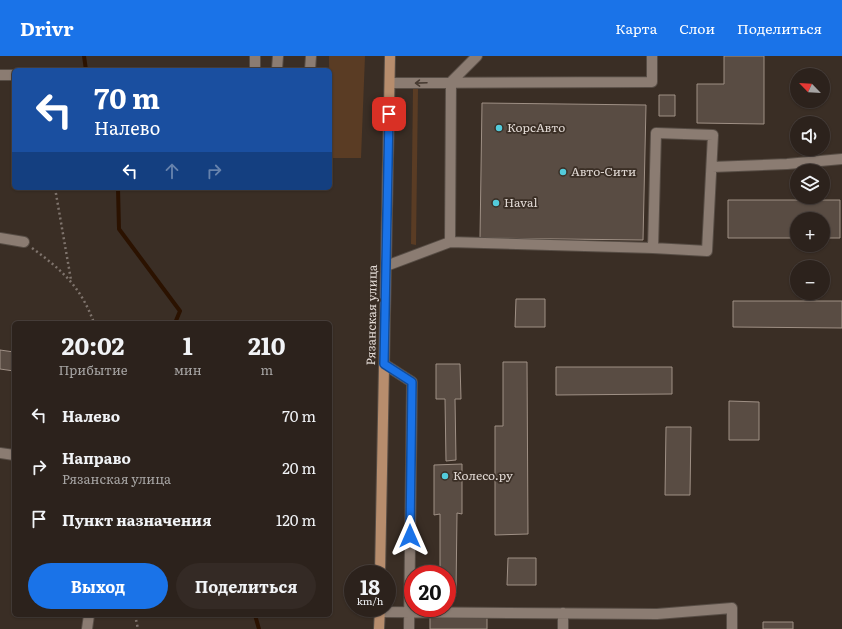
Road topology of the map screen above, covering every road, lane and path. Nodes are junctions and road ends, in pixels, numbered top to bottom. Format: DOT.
graph roads {
  1 [pos="255,56"];
  2 [pos="278,56"];
  3 [pos="311,56"];
  4 [pos="390,56"];
  5 [pos="477,56"];
  6 [pos="652,56"];
  7 [pos="255,68"];
  8 [pos="277,68"];
  9 [pos="310,68"];
  10 [pos="0,75"];
  11 [pos="12,75"];
  12 [pos="451,82"];
  13 [pos="390,83"];
  14 [pos="842,160"];
  15 [pos="712,167"];
  16 [pos="55,190"];
  17 [pos="0,238"];
  18 [pos="24,242"];
  19 [pos="450,242"];
  20 [pos="653,248"];
  21 [pos="386,266"];
  22 [pos="71,281"];
  23 [pos="93,321"];
  24 [pos="384,364"];
  25 [pos="0,453"];
  26 [pos="12,455"];
  27 [pos="380,565"];
  28 [pos="410,565"];
  29 [pos="456,613"];
  30 [pos="563,613"];
  31 [pos="89,617"];
  32 [pos="135,617"];
  33 [pos="380,617"];
  34 [pos="410,617"];
  35 [pos="87,629"];
  36 [pos="138,629"];
  37 [pos="379,629"];
  38 [pos="409,629"];
  39 [pos="563,629"];
  40 [pos="732,629"];
  1 -- 7 [label="street"];
  2 -- 8 [label="street"];
  3 -- 9 [label="street"];
  4 -- 13 [label="main road, Рязанская улица"];
  5 -- 12 [label="street"];
  6 -- 12 [label="street"];
  10 -- 11 [label="street"];
  12 -- 13 [label="street, one-way"];
  12 -- 19 [label="street"];
  13 -- 21 [label="main road, Рязанская улица"];
  14 -- 15 [label="street"];
  15 -- 20 [label="street"];
  15 -- 20 [label="street"];
  16 -- 22 [label="path"];
  17 -- 18 [label="street"];
  18 -- 22 [label="path"];
  19 -- 20 [label="street"];
  19 -- 21 [label="street"];
  21 -- 24 [label="main road, Рязанская улица"];
  22 -- 23 [label="path"];
  24 -- 27 [label="main road, Рязанская улица"];
  24 -- 28 [label="street"];
  25 -- 26 [label="street"];
  29 -- 30 [label="street"];
  30 -- 39 [label="street"];
  30 -- 40 [label="street"];
  31 -- 35 [label="street"];
  32 -- 36 [label="path"];
  33 -- 37 [label="main road"];
  34 -- 38 [label="street"];
}
